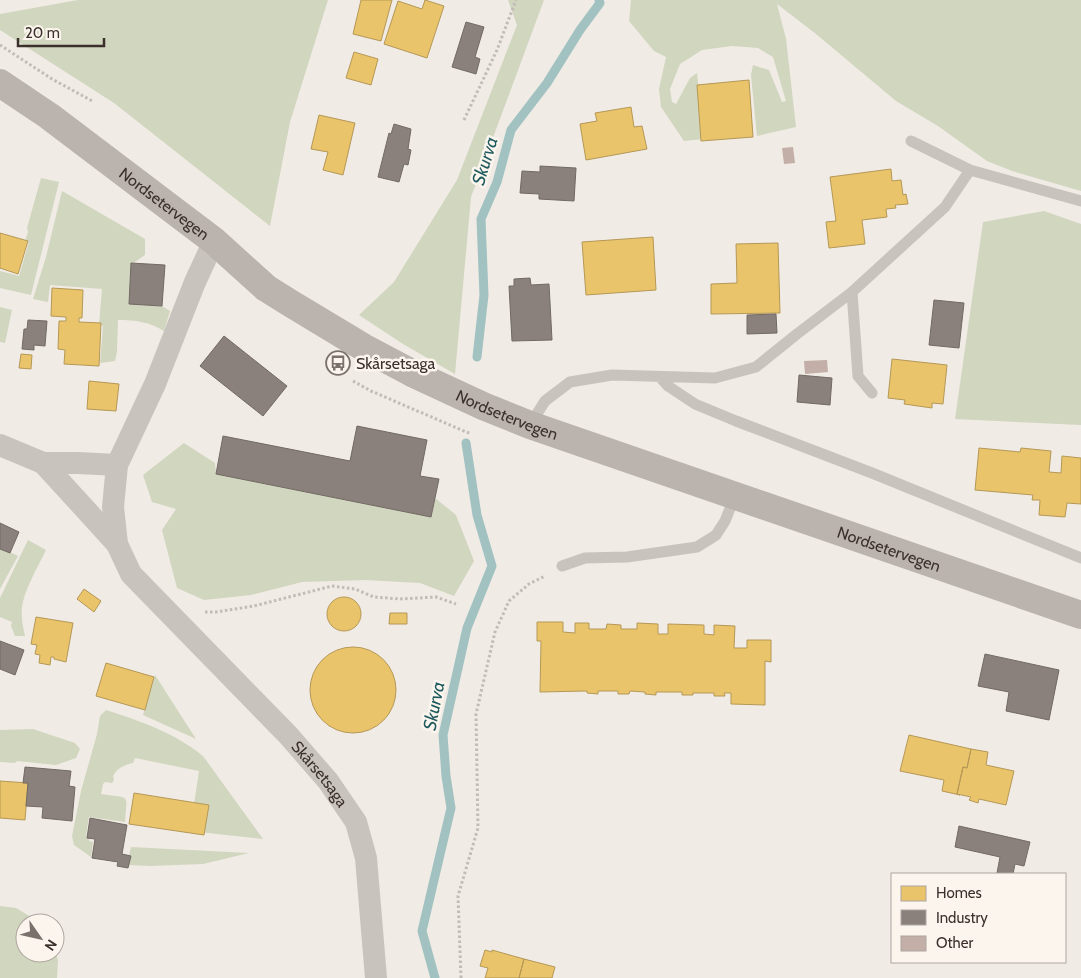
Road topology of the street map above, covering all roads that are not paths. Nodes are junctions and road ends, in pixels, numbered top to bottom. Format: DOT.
graph roads {
  1 [pos="0,83"];
  2 [pos="911,140"];
  3 [pos="970,170"];
  4 [pos="1081,201"];
  5 [pos="214,241"];
  6 [pos="852,292"];
  7 [pos="660,377"];
  8 [pos="872,393"];
  9 [pos="530,425"];
  10 [pos="0,445"];
  11 [pos="43,463"];
  12 [pos="116,465"];
  13 [pos="735,496"];
  14 [pos="117,544"];
  15 [pos="1081,558"];
  16 [pos="562,566"];
  17 [pos="1081,614"];
  18 [pos="376,978"];
  1 -- 5 [label="main road, Nordsetervegen"];
  2 -- 3 [label="lane"];
  3 -- 4 [label="lane"];
  3 -- 6 [label="lane"];
  5 -- 9 [label="main road, Nordsetervegen"];
  5 -- 12 [label="street, Skårsetsaga"];
  6 -- 7 [label="lane"];
  6 -- 8 [label="lane"];
  7 -- 9 [label="lane"];
  7 -- 15 [label="lane"];
  9 -- 13 [label="main road, Nordsetervegen"];
  10 -- 11 [label="street, Skårsetsaga"];
  11 -- 12 [label="street, Skårsetsaga"];
  11 -- 14 [label="street, Skårsetsaga"];
  12 -- 14 [label="street, Skårsetsaga"];
  13 -- 16 [label="lane"];
  13 -- 17 [label="main road, Nordsetervegen"];
  14 -- 18 [label="street, Skårsetsaga"];
}
